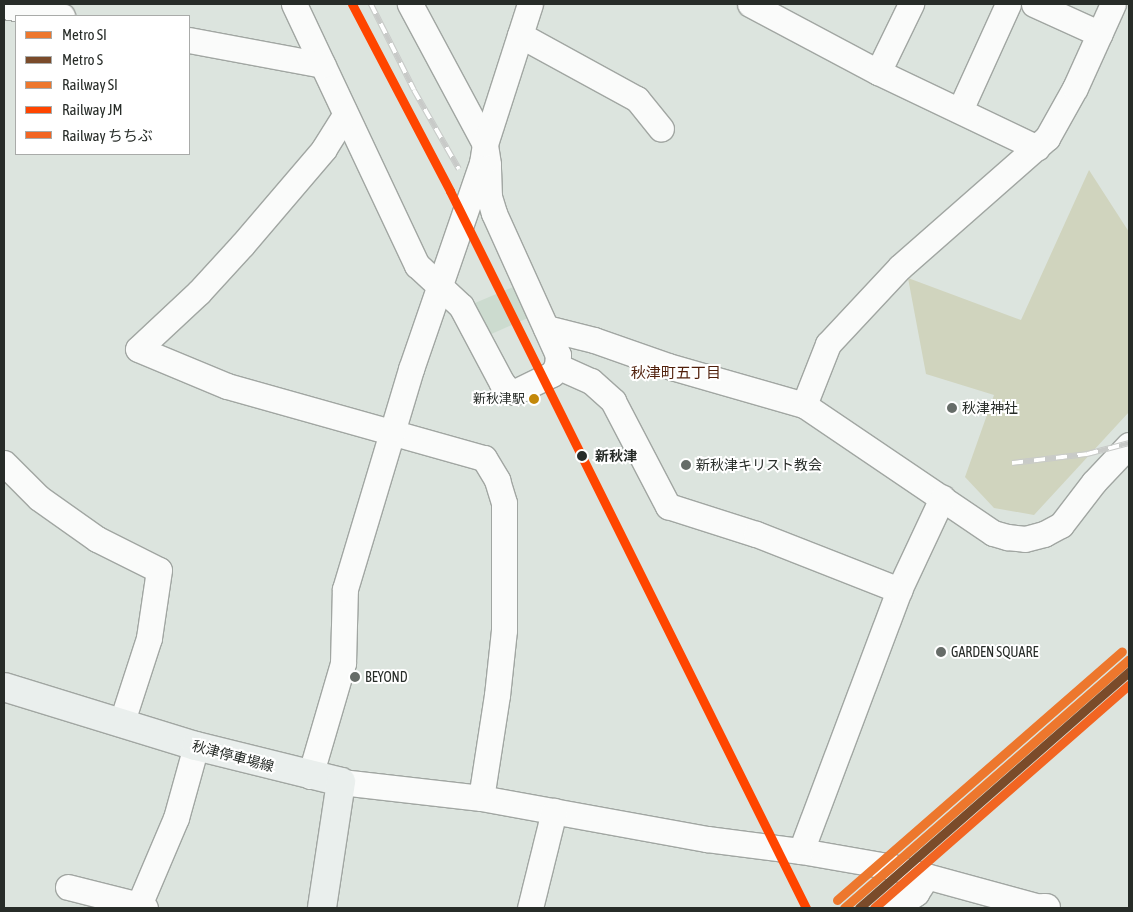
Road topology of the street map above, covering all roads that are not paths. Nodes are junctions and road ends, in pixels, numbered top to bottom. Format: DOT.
graph roads {
  1 [pos="294,4"];
  2 [pos="410,4"];
  3 [pos="530,4"];
  4 [pos="750,4"];
  5 [pos="911,4"];
  6 [pos="1008,4"];
  7 [pos="1034,4"];
  8 [pos="1114,4"];
  9 [pos="4,6"];
  10 [pos="56,15"];
  11 [pos="1100,34"];
  12 [pos="520,35"];
  13 [pos="190,40"];
  14 [pos="322,65"];
  15 [pos="878,72"];
  16 [pos="960,110"];
  17 [pos="345,115"];
  18 [pos="661,129"];
  19 [pos="485,144"];
  20 [pos="1037,148"];
  21 [pos="439,285"];
  22 [pos="546,328"];
  23 [pos="558,366"];
  24 [pos="804,405"];
  25 [pos="392,431"];
  26 [pos="1129,444"];
  27 [pos="4,463"];
  28 [pos="942,498"];
  29 [pos="899,590"];
  30 [pos="4,688"];
  31 [pos="121,724"];
  32 [pos="196,746"];
  33 [pos="310,776"];
  34 [pos="341,782"];
  35 [pos="481,798"];
  36 [pos="554,811"];
  37 [pos="793,850"];
  38 [pos="927,876"];
  39 [pos="68,887"];
  40 [pos="142,907"];
  41 [pos="322,908"];
  42 [pos="530,908"];
  43 [pos="894,908"];
  44 [pos="1044,908"];
  1 -- 14 [label="street"];
  2 -- 19 [label="street"];
  3 -- 12 [label="street"];
  4 -- 15 [label="street"];
  5 -- 15 [label="street"];
  6 -- 16 [label="street"];
  7 -- 11 [label="street"];
  8 -- 11 [label="street"];
  9 -- 10 [label="street"];
  11 -- 20 [label="street"];
  12 -- 18 [label="street"];
  12 -- 19 [label="street"];
  13 -- 14 [label="street"];
  14 -- 17 [label="street"];
  15 -- 16 [label="street"];
  16 -- 20 [label="street"];
  17 -- 21 [label="street"];
  17 -- 25 [label="street"];
  19 -- 21 [label="street"];
  19 -- 22 [label="street"];
  20 -- 24 [label="street"];
  21 -- 23 [label="street"];
  21 -- 25 [label="street"];
  22 -- 23 [label="street"];
  22 -- 24 [label="street"];
  23 -- 29 [label="street"];
  24 -- 28 [label="street"];
  25 -- 33 [label="street"];
  25 -- 35 [label="street"];
  26 -- 28 [label="street"];
  27 -- 31 [label="street"];
  28 -- 29 [label="street"];
  29 -- 37 [label="street"];
  30 -- 31 [label="main road, 秋津停車場線"];
  31 -- 32 [label="main road, 秋津停車場線"];
  32 -- 33 [label="main road, 秋津停車場線"];
  32 -- 40 [label="street"];
  33 -- 34 [label="main road, 秋津停車場線"];
  34 -- 35 [label="street"];
  34 -- 41 [label="main road"];
  35 -- 36 [label="street"];
  36 -- 37 [label="street"];
  36 -- 42 [label="street"];
  37 -- 38 [label="street"];
  38 -- 43 [label="street"];
  38 -- 44 [label="street"];
  39 -- 40 [label="street"];
}
